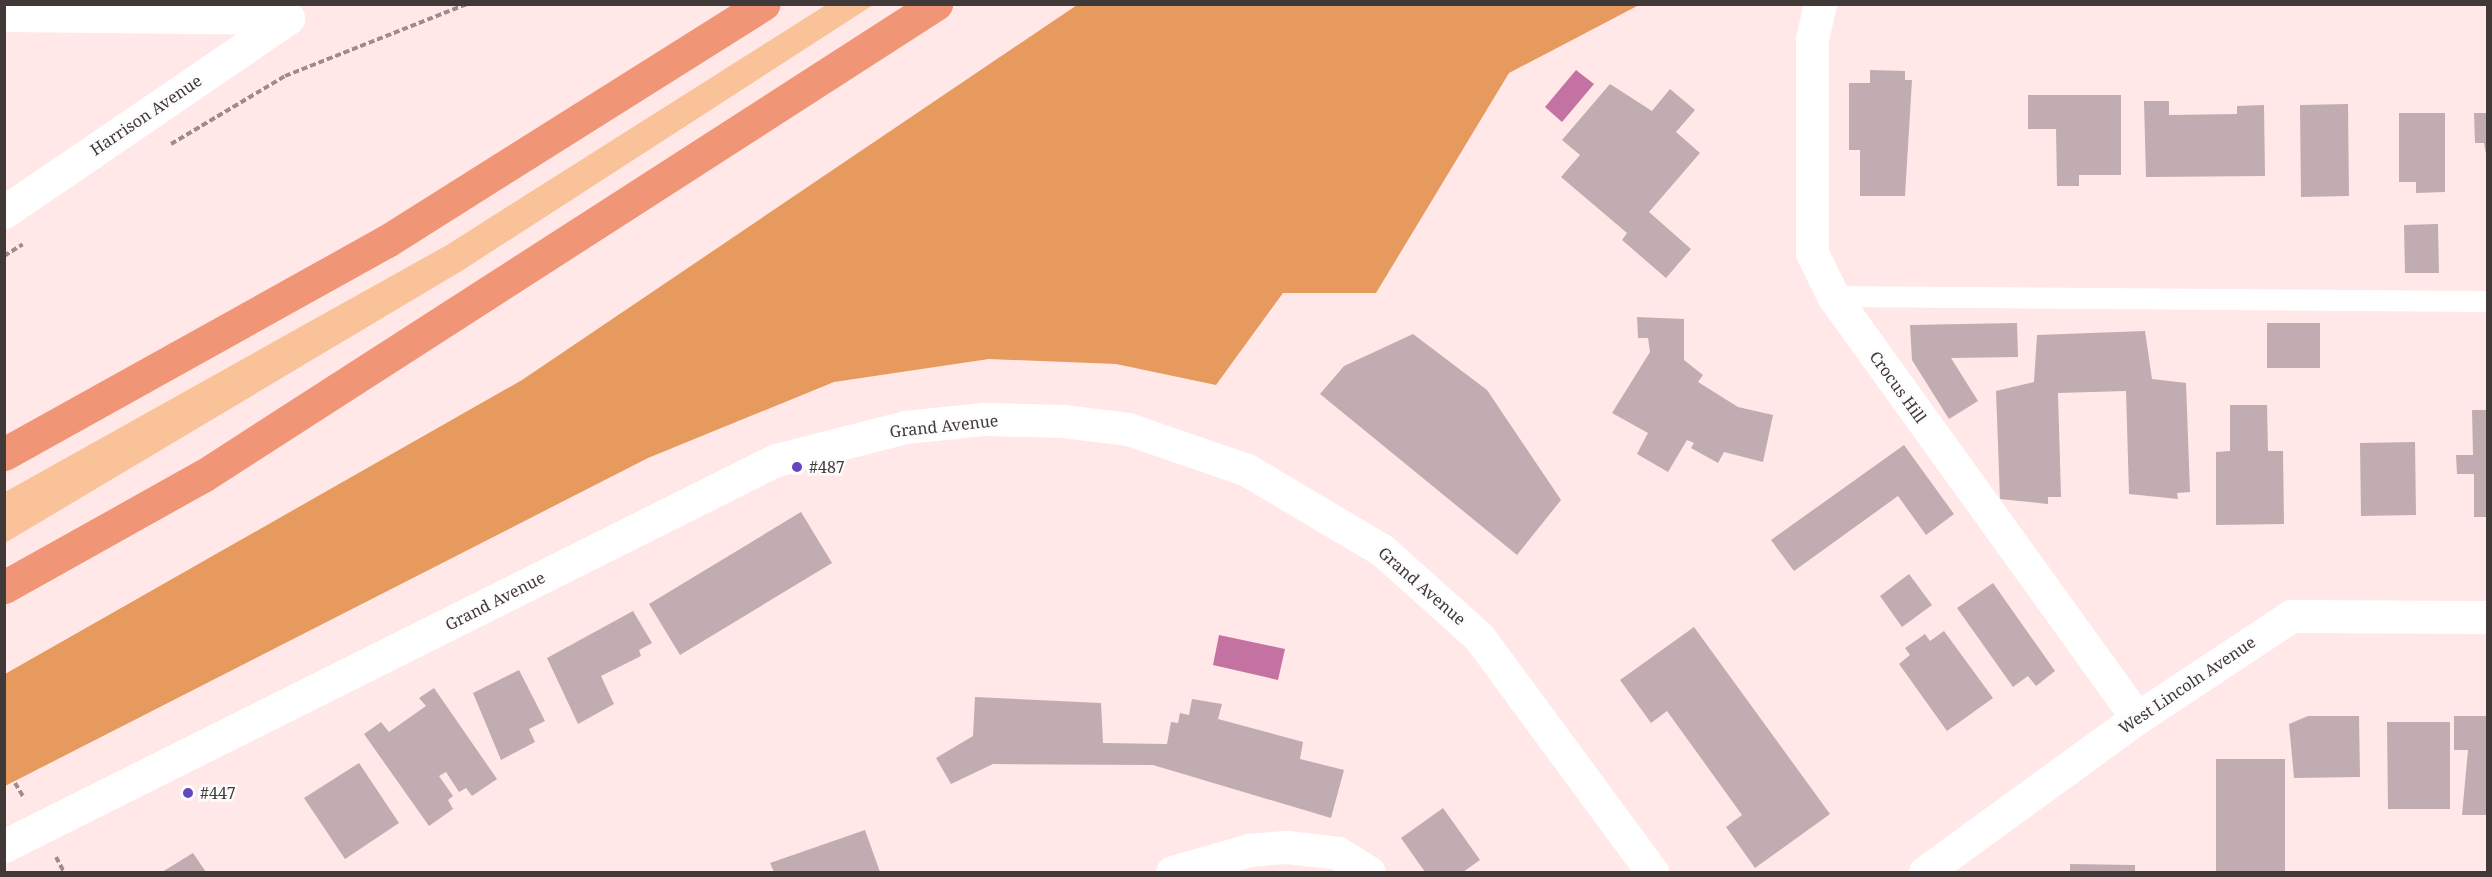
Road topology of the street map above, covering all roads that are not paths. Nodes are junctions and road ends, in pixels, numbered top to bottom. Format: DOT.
graph roads {
  1 [pos="764,4"];
  2 [pos="936,4"];
  3 [pos="1820,4"];
  4 [pos="4,15"];
  5 [pos="4,212"];
  6 [pos="1833,296"];
  7 [pos="2487,301"];
  8 [pos="4,454"];
  9 [pos="4,587"];
  10 [pos="2487,616"];
  11 [pos="2137,718"];
  12 [pos="4,846"];
  13 [pos="1172,873"];
  14 [pos="1368,873"];
  15 [pos="1652,873"];
  16 [pos="1925,873"];
  1 -- 8 [label="highway"];
  2 -- 9 [label="highway"];
  3 -- 6 [label="street, Crocus Hill"];
  4 -- 5 [label="street, Harrison Avenue"];
  6 -- 7 [label="lane"];
  6 -- 11 [label="street, Crocus Hill"];
  10 -- 11 [label="street, West Lincoln Avenue"];
  11 -- 16 [label="street, West Lincoln Avenue"];
  12 -- 15 [label="street, Grand Avenue"];
  13 -- 14 [label="street"];
}
